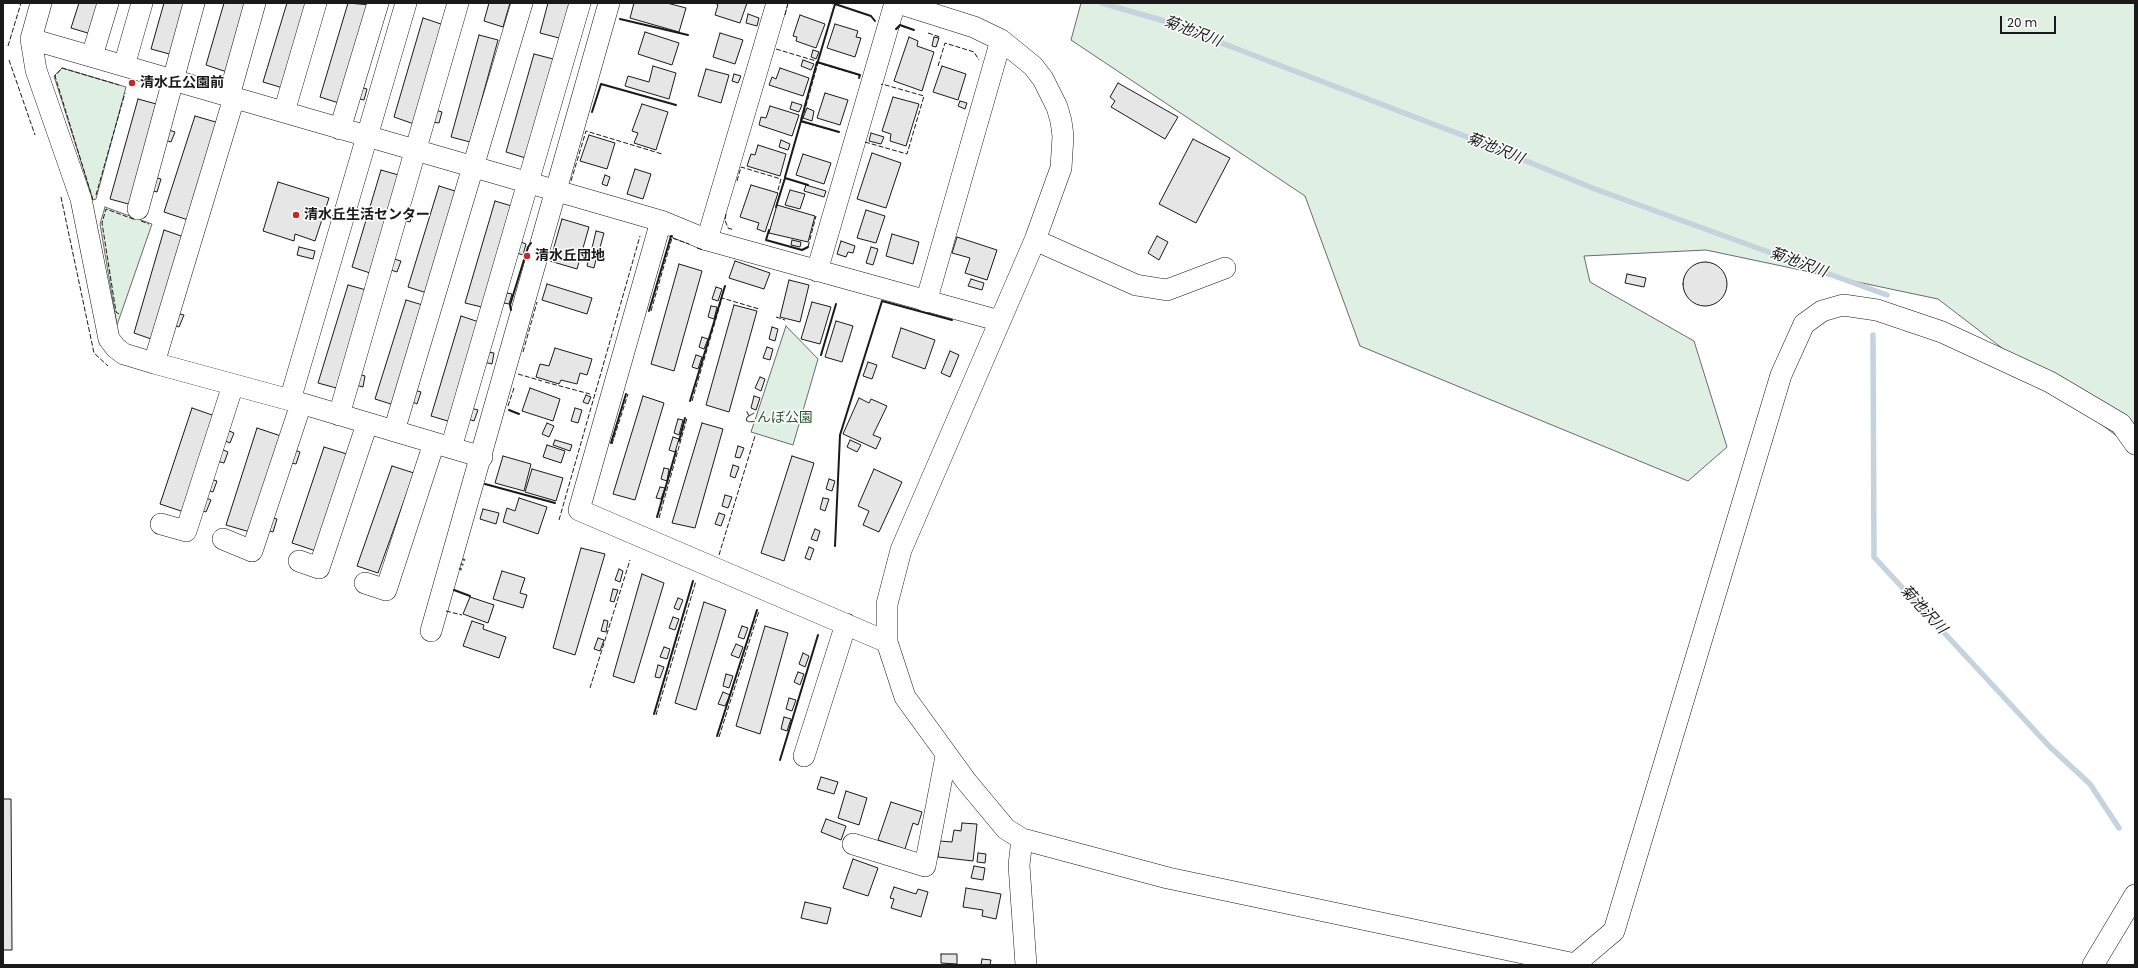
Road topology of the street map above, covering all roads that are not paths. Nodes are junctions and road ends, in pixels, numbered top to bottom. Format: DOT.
graph roads {
  1 [pos="41,3"];
  2 [pos="108,3"];
  3 [pos="142,3"];
  4 [pos="194,3"];
  5 [pos="255,3"];
  6 [pos="316,3"];
  7 [pos="378,3"];
  8 [pos="406,3"];
  9 [pos="458,3"];
  10 [pos="522,3"];
  11 [pos="580,3"];
  12 [pos="609,3"];
  13 [pos="777,3"];
  14 [pos="896,3"];
  15 [pos="31,39"];
  16 [pos="1001,40"];
  17 [pos="92,56"];
  18 [pos="124,66"];
  19 [pos="172,79"];
  20 [pos="231,97"];
  21 [pos="284,112"];
  22 [pos="340,129"];
  23 [pos="367,137"];
  24 [pos="415,151"];
  25 [pos="473,168"];
  26 [pos="528,182"];
  27 [pos="557,191"];
  28 [pos="138,209"];
  29 [pos="661,221"];
  30 [pos="707,240"];
  31 [pos="1035,240"];
  32 [pos="1225,268"];
  33 [pos="817,271"];
  34 [pos="926,302"];
  35 [pos="1000,321"];
  36 [pos="154,363"];
  37 [pos="233,385"];
  38 [pos="296,402"];
  39 [pos="339,415"];
  40 [pos="367,424"];
  41 [pos="394,431"];
  42 [pos="2135,444"];
  43 [pos="442,446"];
  44 [pos="482,457"];
  45 [pos="161,524"];
  46 [pos="223,539"];
  47 [pos="299,560"];
  48 [pos="365,583"];
  49 [pos="846,624"];
  50 [pos="431,631"];
  51 [pos="888,642"];
  52 [pos="804,756"];
  53 [pos="946,756"];
  54 [pos="1022,839"];
  55 [pos="853,844"];
  56 [pos="2135,895"];
  57 [pos="1026,965"];
  58 [pos="2093,965"];
  1 -- 15 [label="street"];
  2 -- 17 [label="street"];
  3 -- 18 [label="street"];
  4 -- 19 [label="street"];
  5 -- 20 [label="street"];
  6 -- 21 [label="street"];
  7 -- 22 [label="street"];
  8 -- 23 [label="street"];
  9 -- 24 [label="street"];
  10 -- 25 [label="street"];
  11 -- 26 [label="street"];
  12 -- 27 [label="street"];
  13 -- 30 [label="street"];
  14 -- 16 [label="street"];
  14 -- 33 [label="street"];
  15 -- 17 [label="street"];
  15 -- 36 [label="street"];
  16 -- 31 [label="street"];
  16 -- 34 [label="street"];
  17 -- 18 [label="street"];
  18 -- 19 [label="street"];
  19 -- 20 [label="street"];
  19 -- 28 [label="street"];
  20 -- 21 [label="street"];
  20 -- 36 [label="street"];
  21 -- 22 [label="street"];
  22 -- 23 [label="street"];
  23 -- 24 [label="street"];
  23 -- 38 [label="street"];
  24 -- 25 [label="street"];
  24 -- 39 [label="street"];
  25 -- 26 [label="street"];
  25 -- 41 [label="street"];
  26 -- 27 [label="street"];
  26 -- 43 [label="street"];
  27 -- 29 [label="street"];
  27 -- 44 [label="street"];
  29 -- 30 [label="street"];
  29 -- 49 [label="street"];
  30 -- 33 [label="street"];
  31 -- 32 [label="street"];
  31 -- 35 [label="street"];
  33 -- 34 [label="street"];
  34 -- 35 [label="street"];
  35 -- 51 [label="street"];
  36 -- 37 [label="street"];
  37 -- 38 [label="street"];
  37 -- 45 [label="street"];
  38 -- 39 [label="street"];
  38 -- 46 [label="street"];
  39 -- 40 [label="street"];
  40 -- 41 [label="street"];
  40 -- 47 [label="street"];
  41 -- 43 [label="street"];
  42 -- 54 [label="street"];
  43 -- 44 [label="street"];
  43 -- 48 [label="street"];
  44 -- 50 [label="street"];
  49 -- 51 [label="street"];
  49 -- 52 [label="street"];
  51 -- 53 [label="street"];
  53 -- 54 [label="street"];
  53 -- 55 [label="street"];
  54 -- 57 [label="street"];
  56 -- 58 [label="street"];
}
